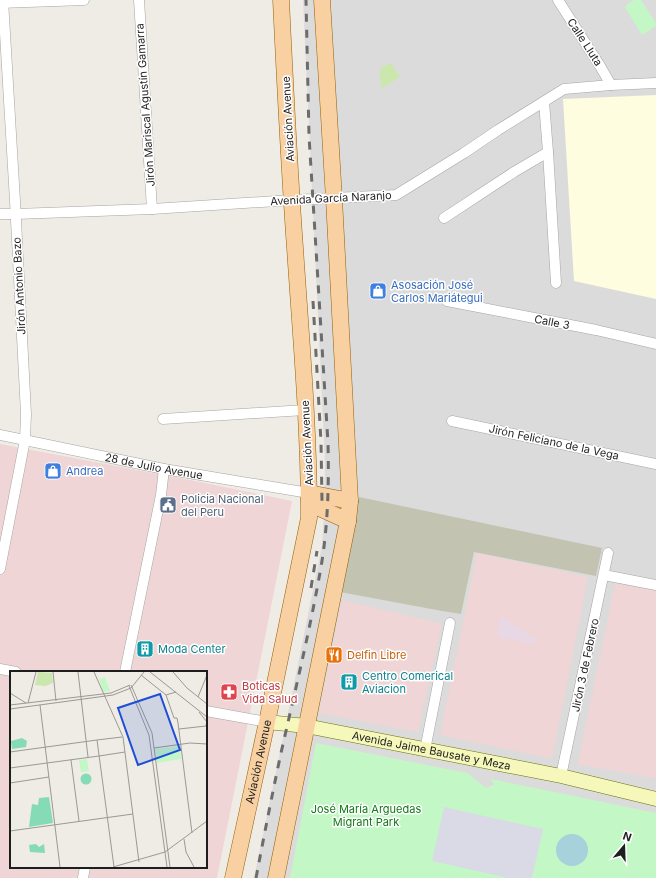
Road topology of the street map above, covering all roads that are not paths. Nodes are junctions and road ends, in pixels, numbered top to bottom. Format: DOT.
graph roads {
  1 [pos="84,0"];
  2 [pos="139,0"];
  3 [pos="282,0"];
  4 [pos="322,0"];
  5 [pos="558,0"];
  6 [pos="2,2"];
  7 [pos="656,83"];
  8 [pos="611,85"];
  9 [pos="544,102"];
  10 [pos="548,152"];
  11 [pos="334,199"];
  12 [pos="292,200"];
  13 [pos="152,209"];
  14 [pos="0,214"];
  15 [pos="16,214"];
  16 [pos="444,218"];
  17 [pos="556,283"];
  18 [pos="448,301"];
  19 [pos="656,344"];
  20 [pos="305,410"];
  21 [pos="163,419"];
  22 [pos="452,421"];
  23 [pos="0,435"];
  24 [pos="25,440"];
  25 [pos="656,464"];
  26 [pos="164,469"];
  27 [pos="309,494"];
  28 [pos="350,501"];
  29 [pos="348,521"];
  30 [pos="608,553"];
  31 [pos="0,569"];
  32 [pos="604,575"];
  33 [pos="656,585"];
  34 [pos="450,623"];
  35 [pos="0,669"];
  36 [pos="11,671"];
  37 [pos="125,671"];
  38 [pos="207,711"];
  39 [pos="267,722"];
  40 [pos="306,726"];
  41 [pos="425,750"];
  42 [pos="561,776"];
  43 [pos="656,798"];
  44 [pos="85,868"];
  45 [pos="83,878"];
  46 [pos="233,878"];
  47 [pos="276,878"];
  1 -- 6 [label="street"];
  2 -- 13 [label="street, Jirón Mariscal Agustín Gamarra"];
  3 -- 12 [label="main road, Aviación Avenue"];
  4 -- 11 [label="main road"];
  5 -- 8 [label="street, Calle Lluta"];
  6 -- 15 [label="street, Jirón Antonio Bazo"];
  7 -- 8 [label="street, Avenida García Naranjo"];
  8 -- 9 [label="street, Avenida García Naranjo"];
  9 -- 10 [label="street"];
  9 -- 11 [label="street, Avenida García Naranjo"];
  10 -- 16 [label="street"];
  10 -- 17 [label="street"];
  11 -- 12 [label="street, Avenida García Naranjo"];
  11 -- 28 [label="main road"];
  12 -- 13 [label="street, Avenida García Naranjo"];
  12 -- 20 [label="main road, Aviación Avenue"];
  13 -- 15 [label="street, Avenida García Naranjo"];
  14 -- 15 [label="street, Avenida García Naranjo"];
  15 -- 24 [label="street, Jirón Antonio Bazo"];
  18 -- 19 [label="street, Calle 3"];
  20 -- 21 [label="street"];
  20 -- 27 [label="main road, Aviación Avenue"];
  22 -- 25 [label="street, Jirón Feliciano de la Vega"];
  23 -- 24 [label="street, 28 de Julio Avenue"];
  24 -- 26 [label="street, 28 de Julio Avenue"];
  24 -- 31 [label="street, Jirón Antonio Bazo"];
  26 -- 27 [label="street, 28 de Julio Avenue"];
  26 -- 37 [label="street"];
  27 -- 28 [label="main road, 28 de Julio Avenue"];
  27 -- 29 [label="main road"];
  27 -- 39 [label="main road, Aviación Avenue"];
  28 -- 29 [label="main road"];
  29 -- 40 [label="main road"];
  30 -- 32 [label="street, Jirón 3 de Febrero"];
  32 -- 33 [label="street"];
  32 -- 42 [label="street, Jirón 3 de Febrero"];
  34 -- 41 [label="street"];
  35 -- 36 [label="street"];
  38 -- 39 [label="street, Avenida Jaime Bausate y Meza"];
  39 -- 40 [label="street, Avenida Jaime Bausate y Meza"];
  39 -- 46 [label="main road, Aviación Avenue"];
  40 -- 41 [label="street, Avenida Jaime Bausate y Meza"];
  40 -- 47 [label="main road"];
  41 -- 42 [label="street, Avenida Jaime Bausate y Meza"];
  42 -- 43 [label="street, Avenida Jaime Bausate y Meza"];
  44 -- 45 [label="street"];
}
